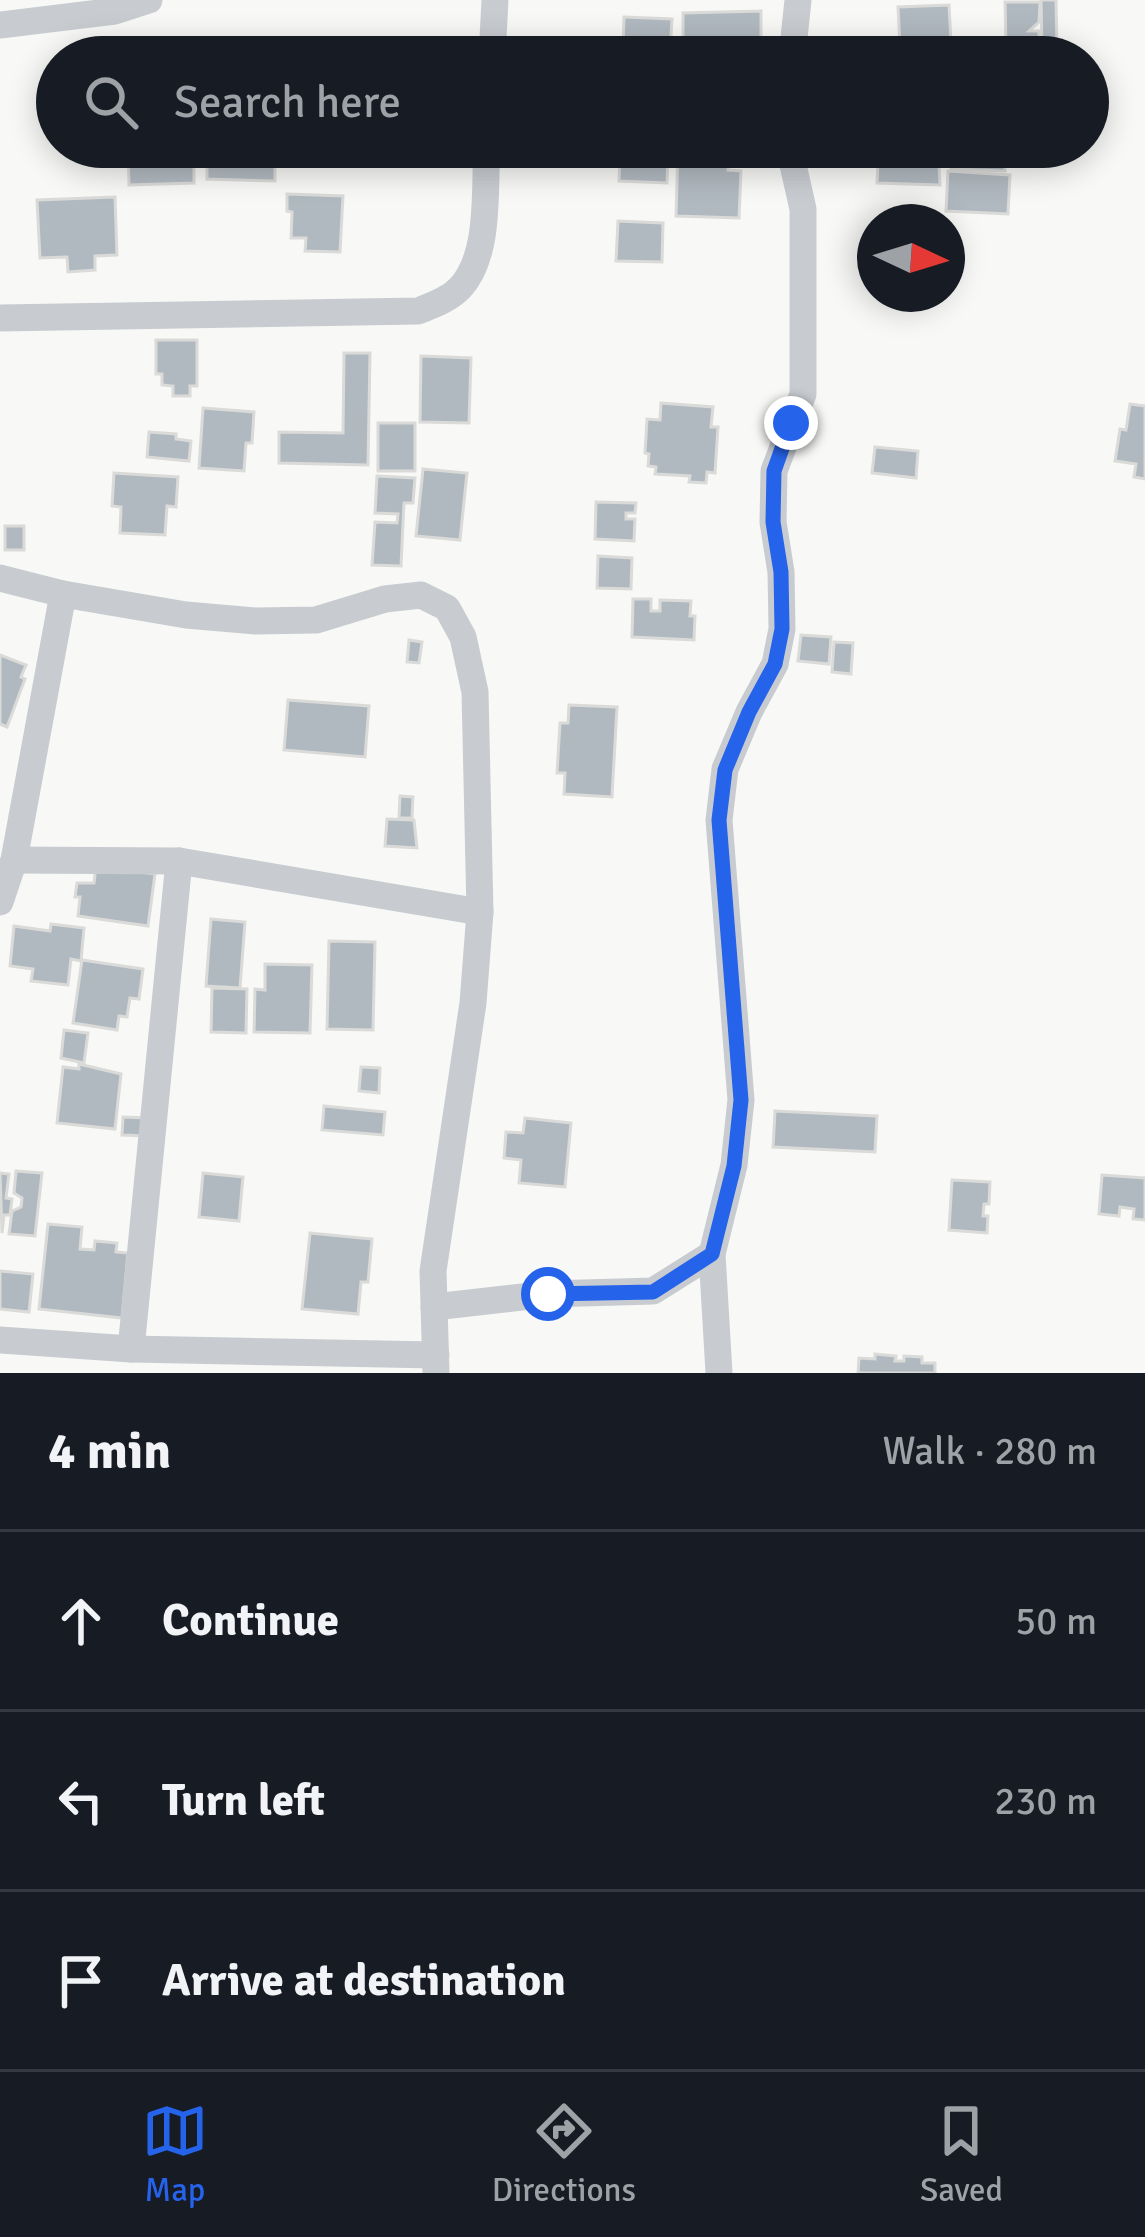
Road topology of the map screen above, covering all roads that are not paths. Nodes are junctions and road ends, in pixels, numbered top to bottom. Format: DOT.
graph roads {
  1 [pos="149,0"];
  2 [pos="495,0"];
  3 [pos="798,0"];
  4 [pos="0,25"];
  5 [pos="493,36"];
  6 [pos="794,36"];
  7 [pos="486,168"];
  8 [pos="794,168"];
  9 [pos="0,318"];
  10 [pos="0,578"];
  11 [pos="63,594"];
  12 [pos="14,860"];
  13 [pos="179,861"];
  14 [pos="0,902"];
  15 [pos="480,912"];
  16 [pos="712,1254"];
  17 [pos="434,1307"];
  18 [pos="0,1340"];
  19 [pos="131,1348"];
  20 [pos="436,1364"];
  21 [pos="719,1373"];
  1 -- 4 [label="street"];
  2 -- 5 [label="street"];
  3 -- 6 [label="street"];
  7 -- 9 [label="street"];
  8 -- 16 [label="street"];
  10 -- 11 [label="street"];
  11 -- 12 [label="street"];
  11 -- 15 [label="street"];
  12 -- 13 [label="street"];
  12 -- 14 [label="street"];
  13 -- 15 [label="street"];
  13 -- 19 [label="street"];
  15 -- 17 [label="street"];
  16 -- 17 [label="street"];
  16 -- 21 [label="street"];
  17 -- 20 [label="street"];
  18 -- 19 [label="street"];
  19 -- 20 [label="street"];
}
